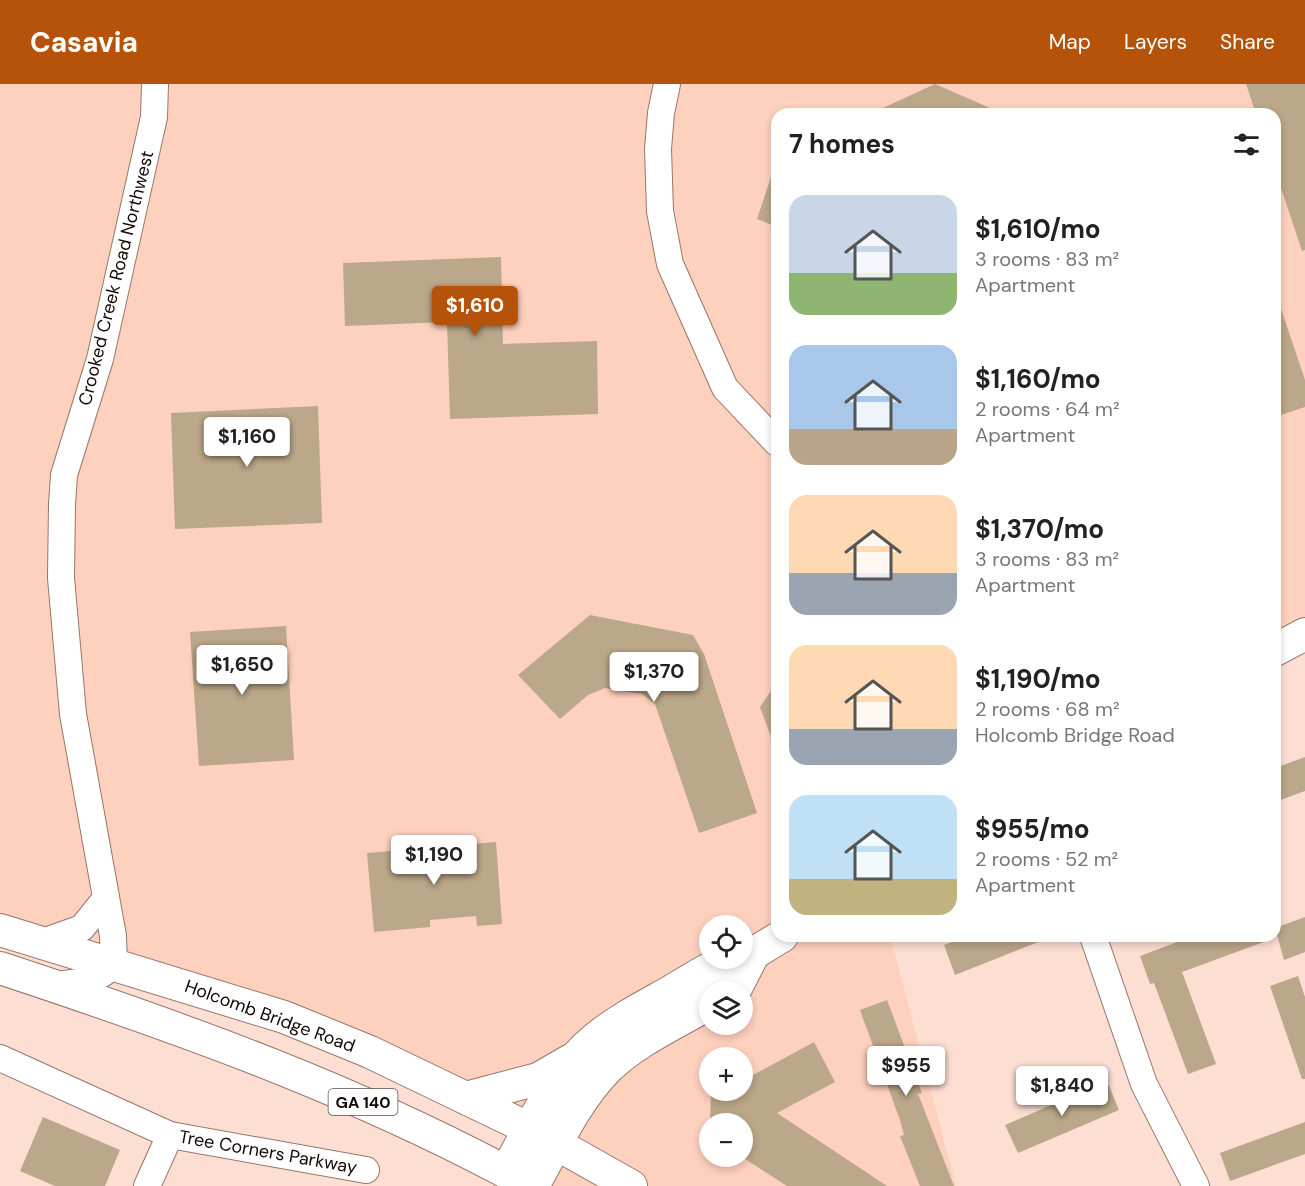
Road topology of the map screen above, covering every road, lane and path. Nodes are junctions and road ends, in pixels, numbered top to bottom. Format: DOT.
graph roads {
  1 [pos="155,84"];
  2 [pos="667,84"];
  3 [pos="771,437"];
  4 [pos="1305,634"];
  5 [pos="1281,648"];
  6 [pos="106,898"];
  7 [pos="0,930"];
  8 [pos="43,942"];
  9 [pos="771,942"];
  10 [pos="1095,942"];
  11 [pos="753,951"];
  12 [pos="114,963"];
  13 [pos="0,968"];
  14 [pos="711,969"];
  15 [pos="52,985"];
  16 [pos="699,1010"];
  17 [pos="578,1056"];
  18 [pos="0,1059"];
  19 [pos="466,1098"];
  20 [pos="170,1135"];
  21 [pos="544,1136"];
  22 [pos="366,1170"];
  23 [pos="517,1182"];
  24 [pos="147,1186"];
  25 [pos="631,1186"];
  26 [pos="1196,1186"];
  1 -- 6 [label="street, Crooked Creek Road Northwest"];
  2 -- 3 [label="street"];
  4 -- 5 [label="main road"];
  6 -- 8 [label="street"];
  6 -- 12 [label="street, Crooked Creek Road Northwest"];
  7 -- 8 [label="main road, Holcomb Bridge Road / GA 140"];
  8 -- 12 [label="main road, Holcomb Bridge Road / GA 140"];
  9 -- 11 [label="main road"];
  10 -- 26 [label="street"];
  12 -- 15 [label="street"];
  12 -- 19 [label="main road, Holcomb Bridge Road / GA 140"];
  13 -- 15 [label="main road, GA 140"];
  14 -- 17 [label="main road"];
  15 -- 23 [label="main road, GA 140"];
  16 -- 21 [label="main road"];
  17 -- 19 [label="main road"];
  17 -- 21 [label="main road"];
  18 -- 20 [label="street, Tree Corners Parkway"];
  19 -- 21 [label="main road, Holcomb Bridge Road / GA 140"];
  20 -- 22 [label="street, Tree Corners Parkway"];
  20 -- 24 [label="street, Tree Corners Parkway"];
  21 -- 23 [label="main road"];
  21 -- 25 [label="main road, GA 140"];
}
